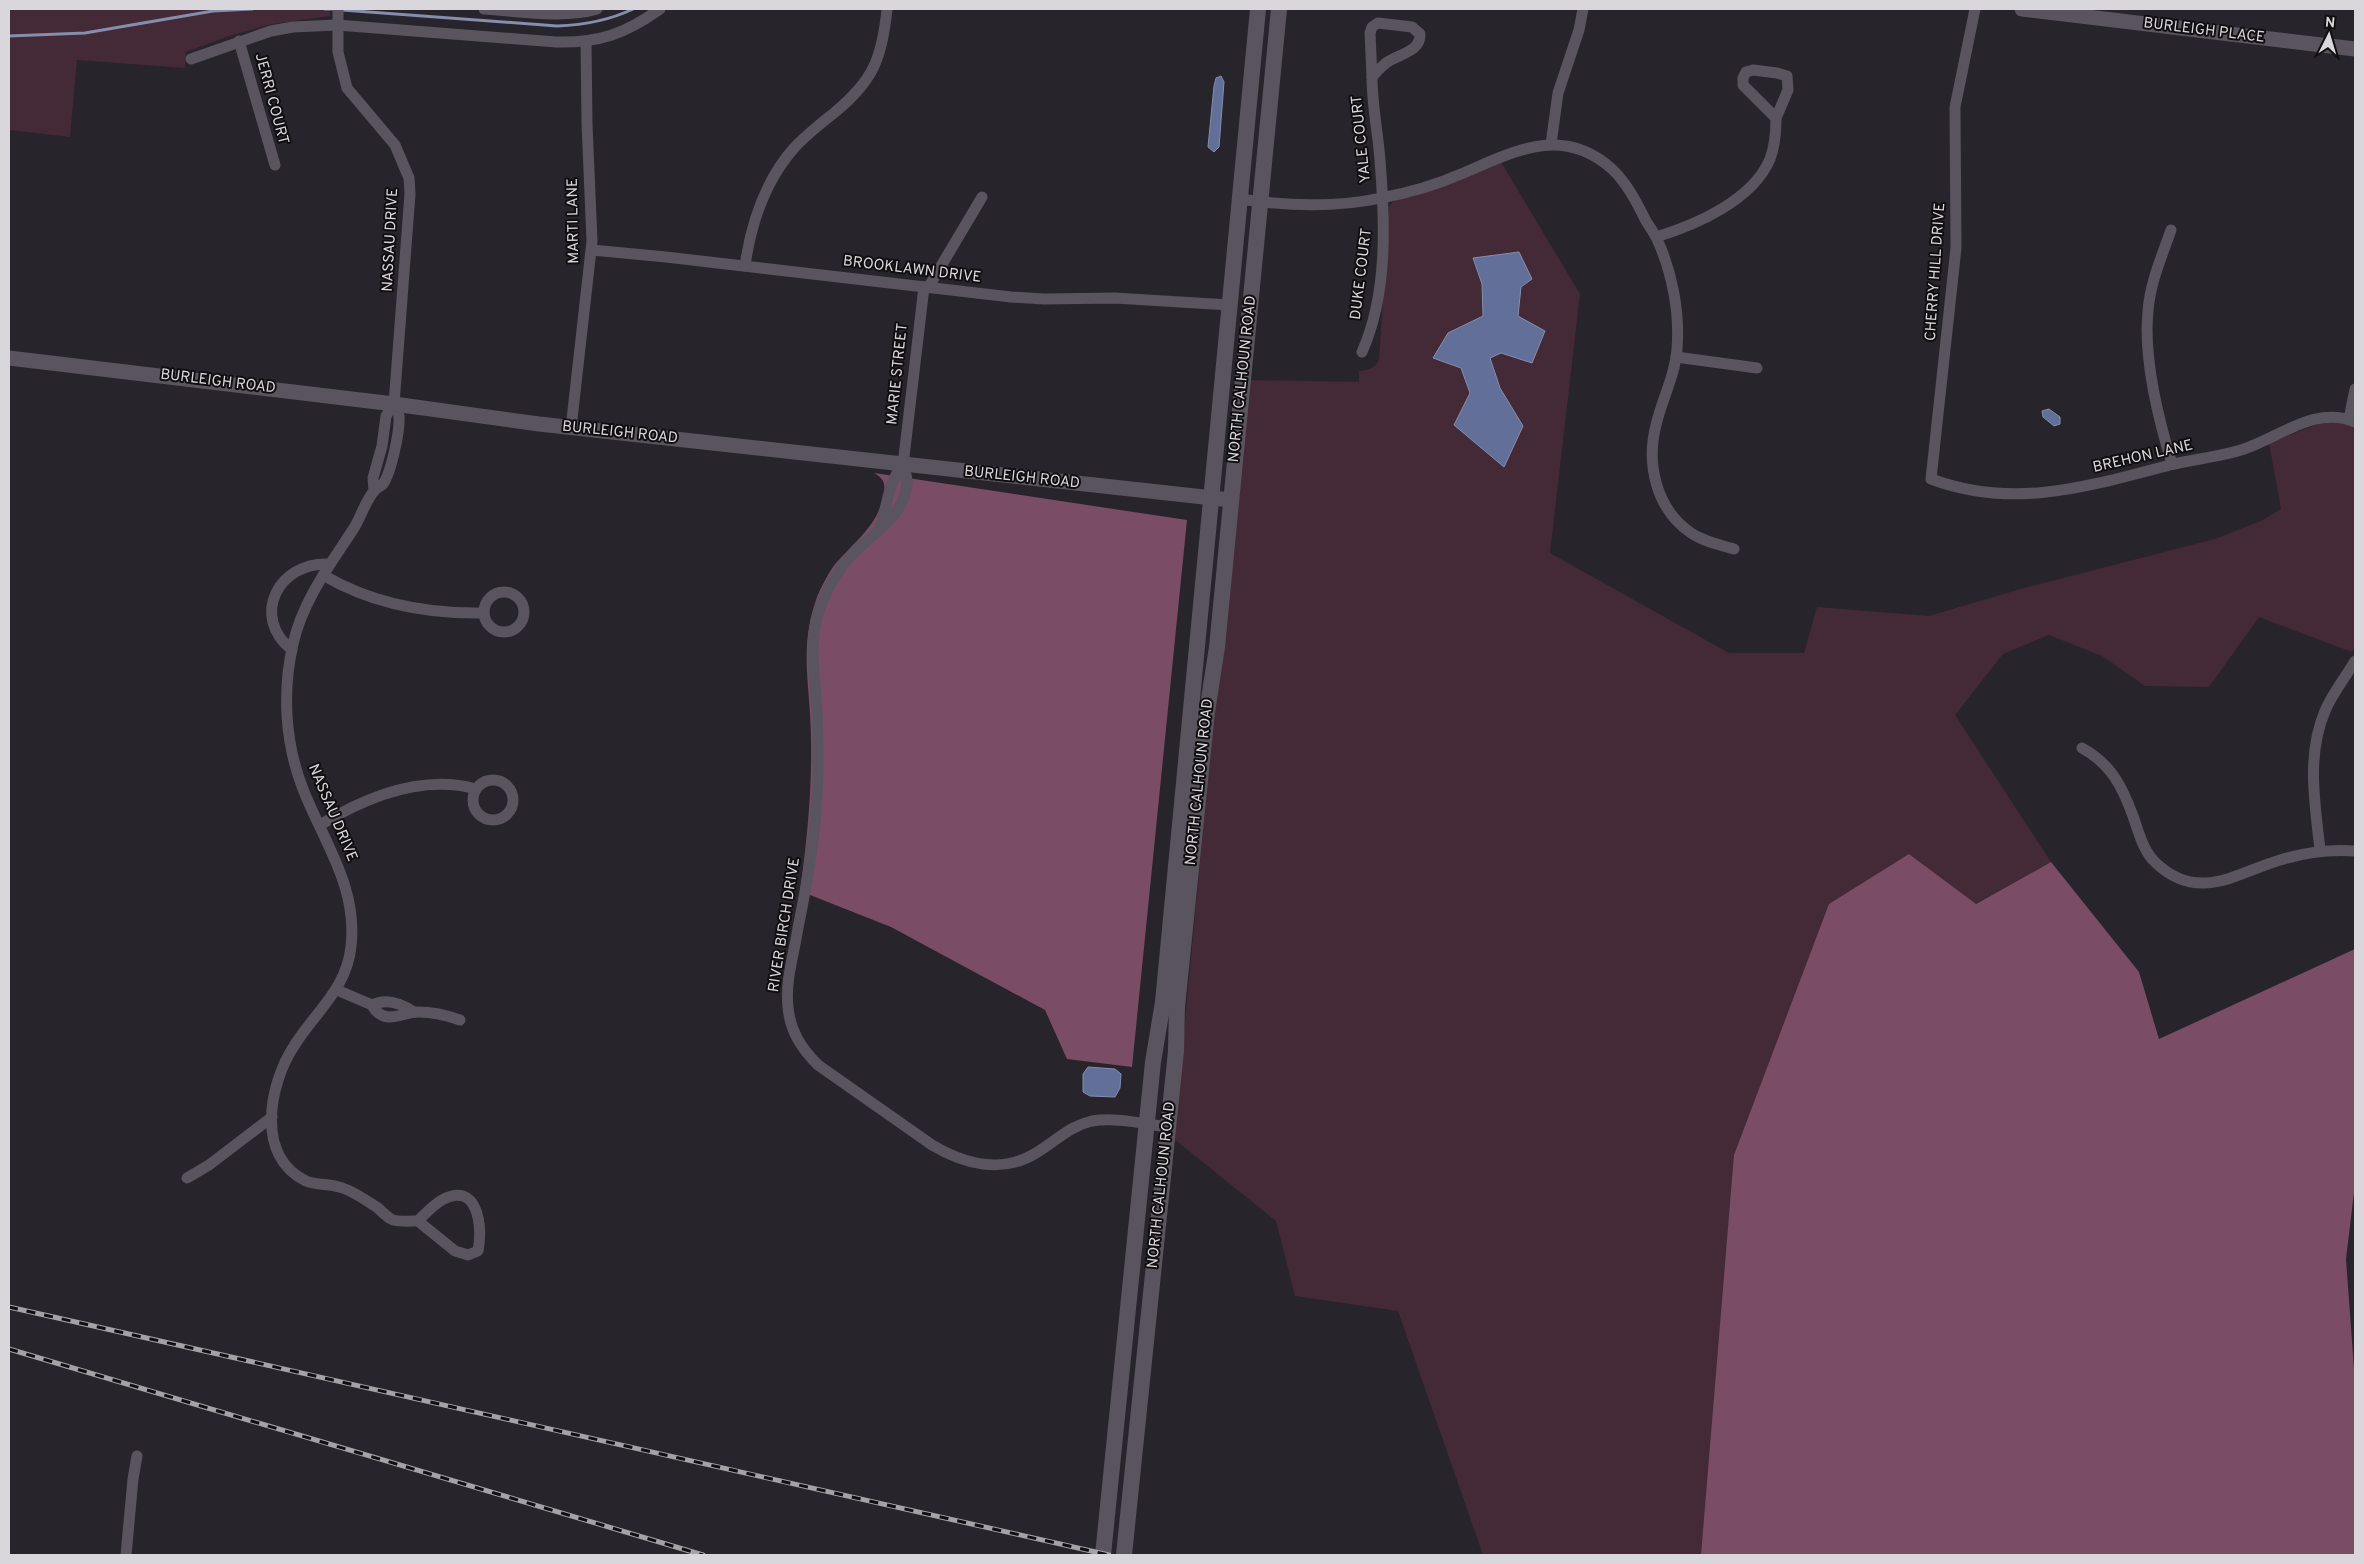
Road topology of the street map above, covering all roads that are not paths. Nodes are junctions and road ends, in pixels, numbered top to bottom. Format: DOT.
graph roads {
  1 [pos="484,9"];
  2 [pos="597,9"];
  3 [pos="660,9"];
  4 [pos="886,9"];
  5 [pos="1258,9"];
  6 [pos="1280,9"];
  7 [pos="1583,9"];
  8 [pos="1975,9"];
  9 [pos="2022,9"];
  10 [pos="338,16"];
  11 [pos="239,41"];
  12 [pos="586,42"];
  13 [pos="2355,50"];
  14 [pos="191,59"];
  15 [pos="1372,77"];
  16 [pos="1776,118"];
  17 [pos="1551,144"];
  18 [pos="275,165"];
  19 [pos="982,198"];
  20 [pos="1382,198"];
  21 [pos="1240,199"];
  22 [pos="1261,202"];
  23 [pos="2171,230"];
  24 [pos="1656,237"];
  25 [pos="592,250"];
  26 [pos="745,266"];
  27 [pos="926,287"];
  28 [pos="1229,305"];
  29 [pos="1362,352"];
  30 [pos="9,358"];
  31 [pos="1676,358"];
  32 [pos="1757,368"];
  33 [pos="2355,389"];
  34 [pos="394,404"];
  35 [pos="2352,421"];
  36 [pos="571,428"];
  37 [pos="2172,464"];
  38 [pos="903,465"];
  39 [pos="1931,479"];
  40 [pos="1211,498"];
  41 [pos="1231,500"];
  42 [pos="1734,549"];
  43 [pos="330,564"];
  44 [pos="323,575"];
  45 [pos="484,613"];
  46 [pos="292,650"];
  47 [pos="2355,662"];
  48 [pos="2082,748"];
  49 [pos="476,789"];
  50 [pos="320,824"];
  51 [pos="2320,850"];
  52 [pos="2355,851"];
  53 [pos="337,990"];
  54 [pos="460,1020"];
  55 [pos="272,1117"];
  56 [pos="1147,1124"];
  57 [pos="1168,1127"];
  58 [pos="187,1178"];
  59 [pos="418,1221"];
  60 [pos="137,1456"];
  61 [pos="126,1555"];
  62 [pos="1103,1555"];
  63 [pos="1124,1555"];
  1 -- 2 [label="street"];
  3 -- 12 [label="street"];
  4 -- 26 [label="street"];
  5 -- 21 [label="main road, NORTH CALHOUN ROAD"];
  6 -- 22 [label="main road, NORTH CALHOUN ROAD"];
  7 -- 17 [label="street"];
  8 -- 39 [label="street, CHERRY HILL DRIVE"];
  9 -- 13 [label="street, BURLEIGH PLACE"];
  10 -- 11 [label="street"];
  10 -- 12 [label="street"];
  10 -- 34 [label="street, NASSAU DRIVE"];
  11 -- 14 [label="street"];
  11 -- 18 [label="street, JERRI COURT"];
  12 -- 25 [label="street, MARTI LANE"];
  15 -- 15 [label="street, YALE COURT"];
  15 -- 20 [label="street, YALE COURT"];
  16 -- 16 [label="street"];
  16 -- 24 [label="street"];
  17 -- 20 [label="street"];
  17 -- 24 [label="street"];
  19 -- 27 [label="street, MARIE STREET"];
  20 -- 22 [label="street"];
  20 -- 29 [label="street, DUKE COURT"];
  21 -- 22 [label="street"];
  21 -- 28 [label="main road, NORTH CALHOUN ROAD"];
  22 -- 41 [label="main road, NORTH CALHOUN ROAD"];
  23 -- 37 [label="street"];
  24 -- 31 [label="street"];
  25 -- 26 [label="street, BROOKLAWN DRIVE"];
  25 -- 36 [label="street, MARTI LANE"];
  26 -- 27 [label="street, BROOKLAWN DRIVE"];
  27 -- 28 [label="street, BROOKLAWN DRIVE"];
  27 -- 38 [label="street, MARIE STREET"];
  28 -- 40 [label="main road, NORTH CALHOUN ROAD"];
  30 -- 34 [label="street, BURLEIGH ROAD"];
  31 -- 32 [label="street"];
  31 -- 42 [label="street"];
  33 -- 35 [label="street"];
  34 -- 36 [label="street, BURLEIGH ROAD"];
  34 -- 43 [label="street, NASSAU DRIVE"];
  35 -- 37 [label="street, BREHON LANE"];
  36 -- 38 [label="street, BURLEIGH ROAD"];
  37 -- 39 [label="street, BREHON LANE"];
  38 -- 40 [label="street, BURLEIGH ROAD"];
  38 -- 56 [label="street, RIVER BIRCH DRIVE"];
  40 -- 41 [label="street, BURLEIGH ROAD"];
  40 -- 56 [label="main road, NORTH CALHOUN ROAD"];
  41 -- 57 [label="main road, NORTH CALHOUN ROAD"];
  43 -- 44 [label="street, NASSAU DRIVE"];
  43 -- 46 [label="street"];
  44 -- 45 [label="street"];
  44 -- 46 [label="street, NASSAU DRIVE"];
  46 -- 50 [label="street, NASSAU DRIVE"];
  47 -- 51 [label="street"];
  48 -- 51 [label="street"];
  49 -- 50 [label="street"];
  50 -- 53 [label="street, NASSAU DRIVE"];
  51 -- 52 [label="street"];
  53 -- 54 [label="street"];
  53 -- 55 [label="street, NASSAU DRIVE"];
  55 -- 58 [label="street"];
  55 -- 59 [label="street, NASSAU DRIVE"];
  56 -- 57 [label="street, RIVER BIRCH DRIVE"];
  56 -- 62 [label="main road, NORTH CALHOUN ROAD"];
  57 -- 63 [label="main road, NORTH CALHOUN ROAD"];
  59 -- 59 [label="street"];
  60 -- 61 [label="street"];
}
